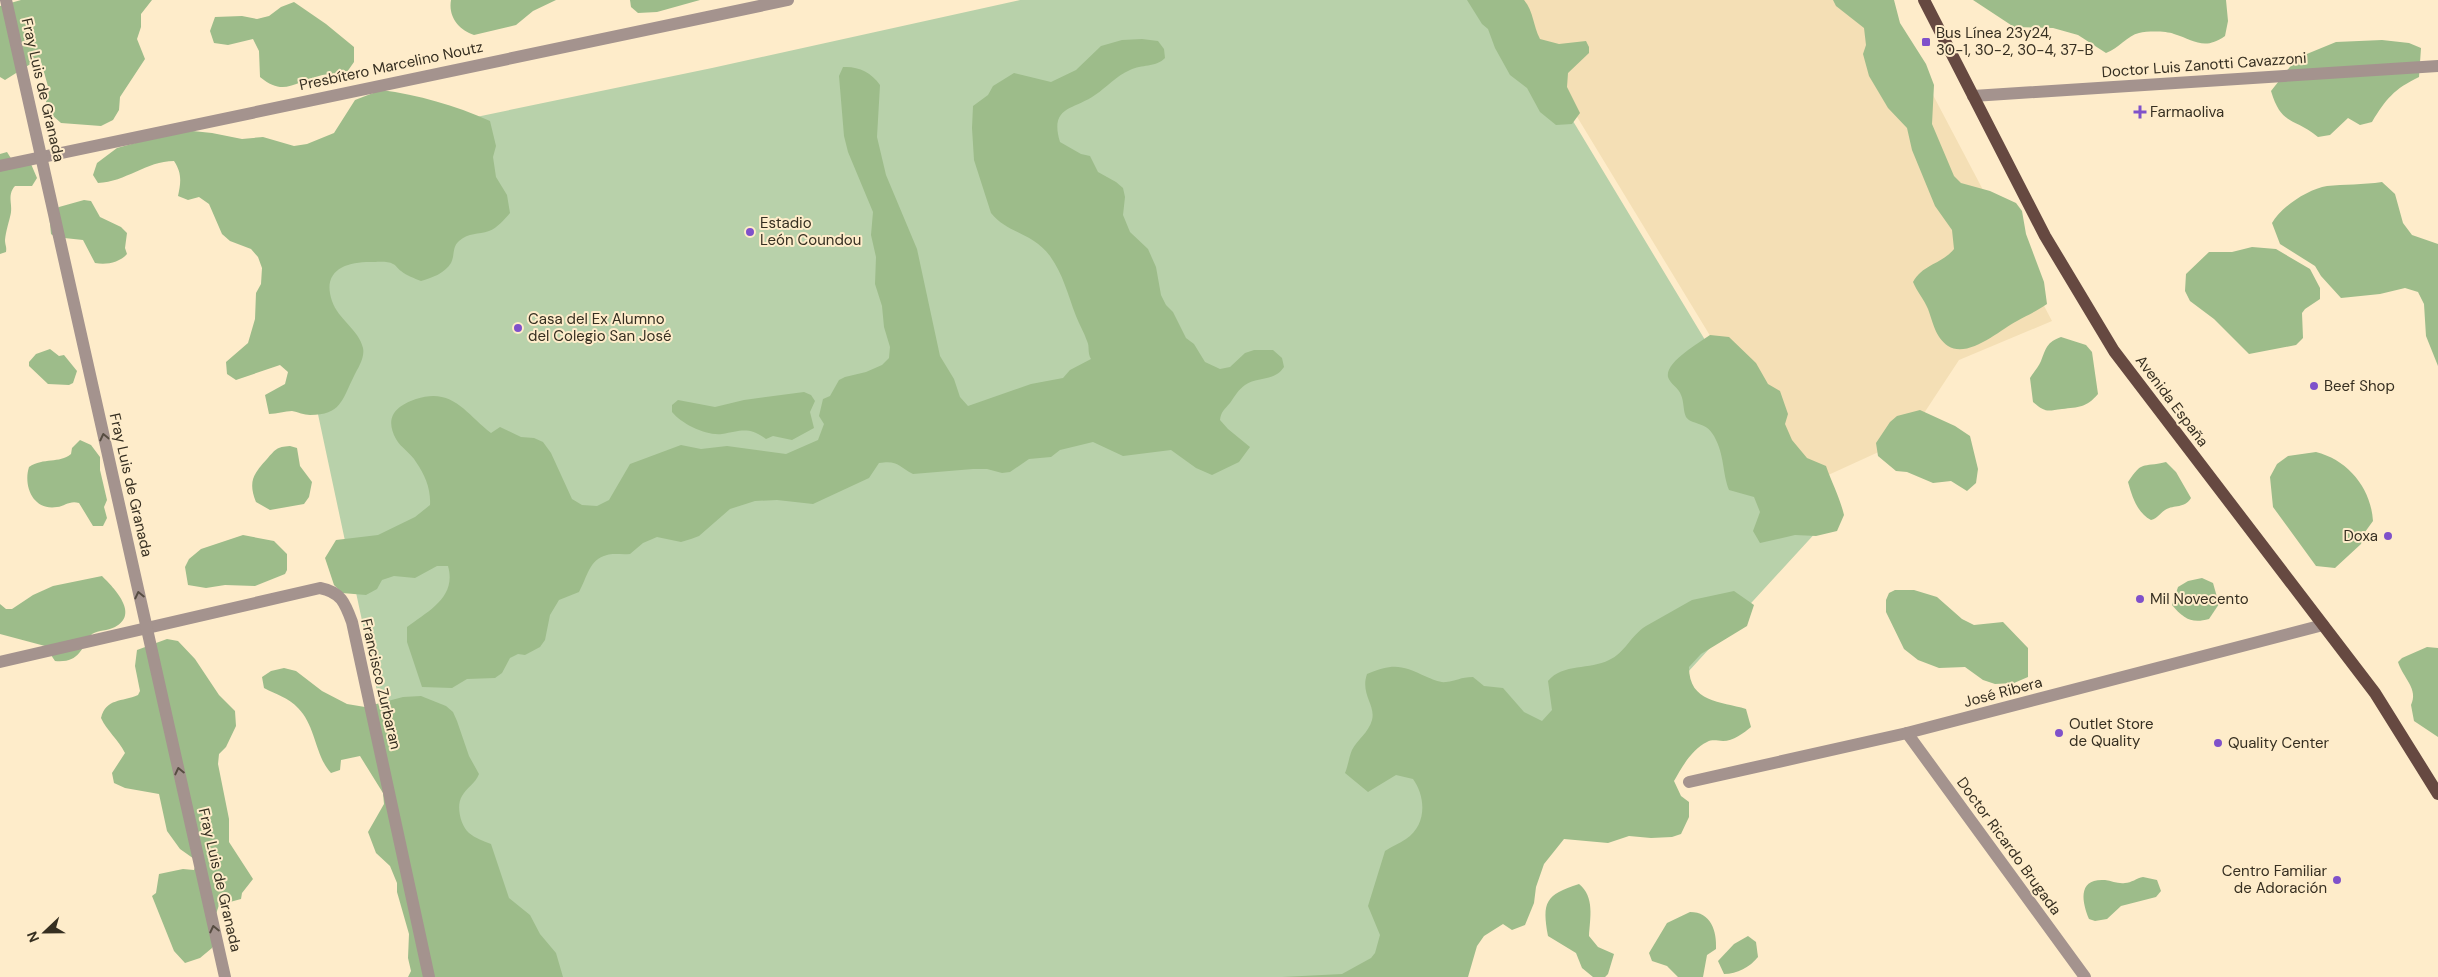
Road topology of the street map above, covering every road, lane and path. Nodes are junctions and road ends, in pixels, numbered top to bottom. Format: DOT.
graph roads {
  1 [pos="6,0"];
  2 [pos="788,0"];
  3 [pos="1924,0"];
  4 [pos="2438,66"];
  5 [pos="1973,96"];
  6 [pos="41,156"];
  7 [pos="0,166"];
  8 [pos="2323,626"];
  9 [pos="147,628"];
  10 [pos="0,662"];
  11 [pos="1907,733"];
  12 [pos="1689,782"];
  13 [pos="2438,794"];
  14 [pos="225,977"];
  15 [pos="429,977"];
  16 [pos="2085,977"];
  1 -- 6 [label="street, Fray Luis de Granada"];
  2 -- 6 [label="street, Presbítero Marcelino Noutz"];
  3 -- 5 [label="main road, Avenida España"];
  4 -- 5 [label="street, Doctor Luis Zanotti Cavazzoni"];
  5 -- 8 [label="main road, Avenida España"];
  6 -- 7 [label="street, Presbítero Marcelino Noutz"];
  9 -- 6 [label="street, Fray Luis de Granada, one-way"];
  8 -- 11 [label="street, José Ribera"];
  8 -- 13 [label="main road, Avenida España"];
  9 -- 10 [label="street, Francisco Zurbaran"];
  14 -- 9 [label="street, Fray Luis de Granada, one-way"];
  9 -- 15 [label="street, Francisco Zurbaran"];
  11 -- 12 [label="street, José Ribera"];
  11 -- 16 [label="street, Doctor Ricardo Brugada"];
}
